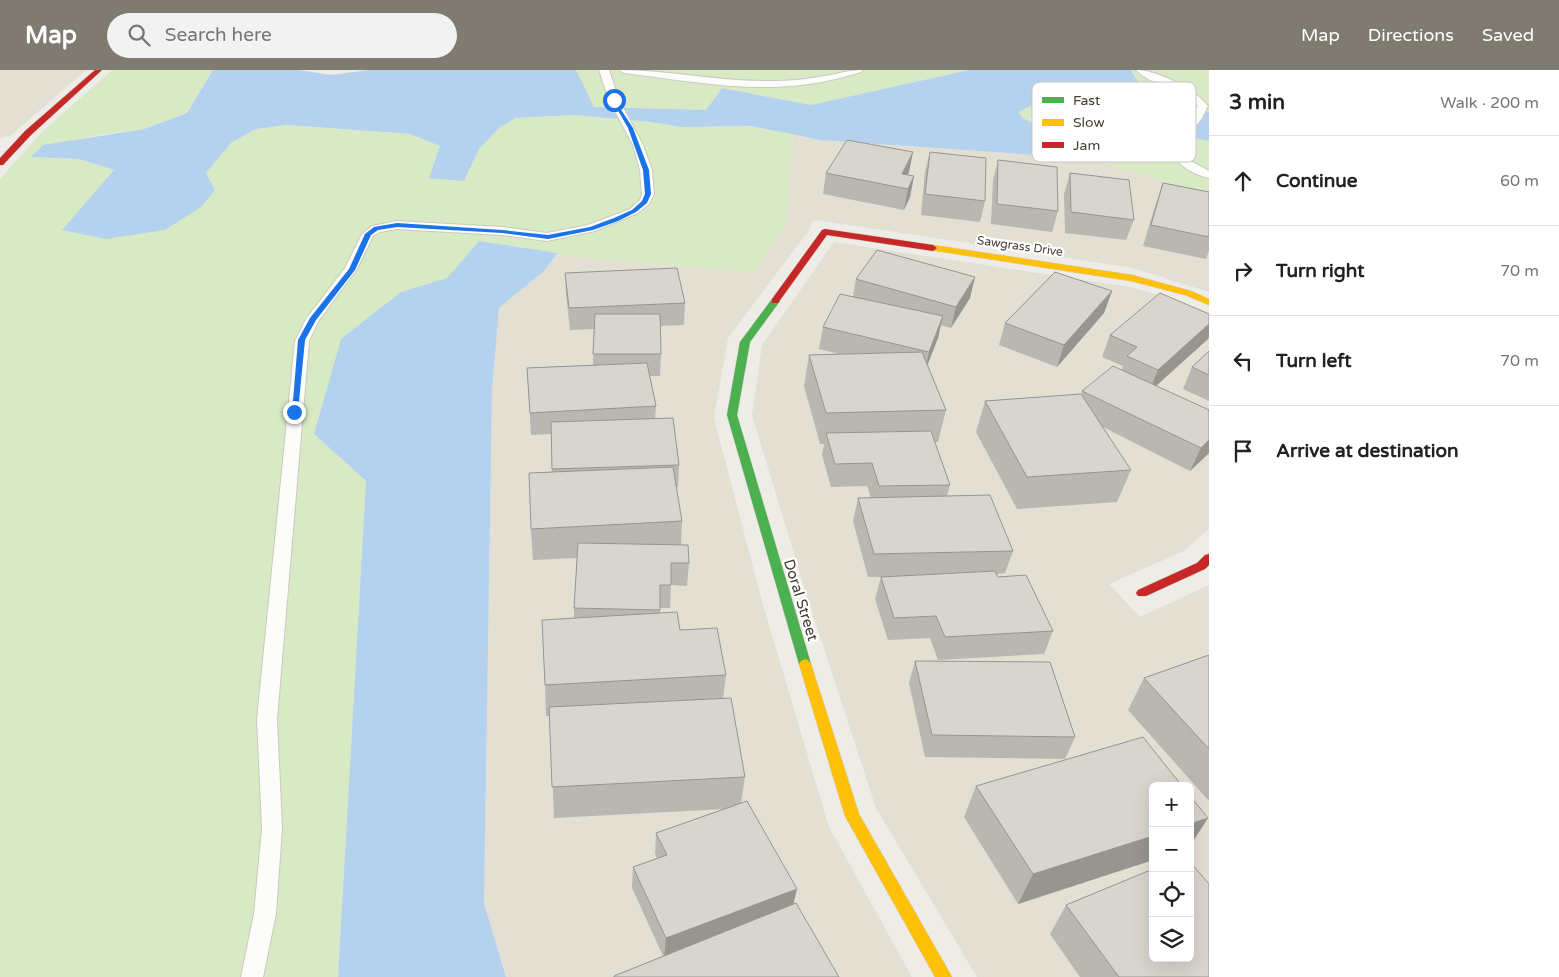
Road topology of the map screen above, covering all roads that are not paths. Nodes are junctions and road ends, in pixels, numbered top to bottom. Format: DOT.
graph roads {
  1 [pos="99,70"];
  2 [pos="604,70"];
  3 [pos="624,70"];
  4 [pos="858,70"];
  5 [pos="1141,70"];
  6 [pos="1166,82"];
  7 [pos="1196,98"];
  8 [pos="1201,112"];
  9 [pos="1196,118"];
  10 [pos="1184,162"];
  11 [pos="0,163"];
  12 [pos="1209,176"];
  13 [pos="825,232"];
  14 [pos="1209,302"];
  15 [pos="1209,558"];
  16 [pos="1142,592"];
  17 [pos="252,977"];
  18 [pos="944,977"];
  1 -- 11 [label="street"];
  2 -- 17 [label="lane"];
  3 -- 4 [label="lane"];
  5 -- 6 [label="lane"];
  7 -- 8 [label="lane"];
  8 -- 9 [label="lane"];
  10 -- 12 [label="lane"];
  13 -- 14 [label="street, Sawgrass Drive"];
  13 -- 18 [label="street, Doral Street"];
  15 -- 16 [label="street"];
}
